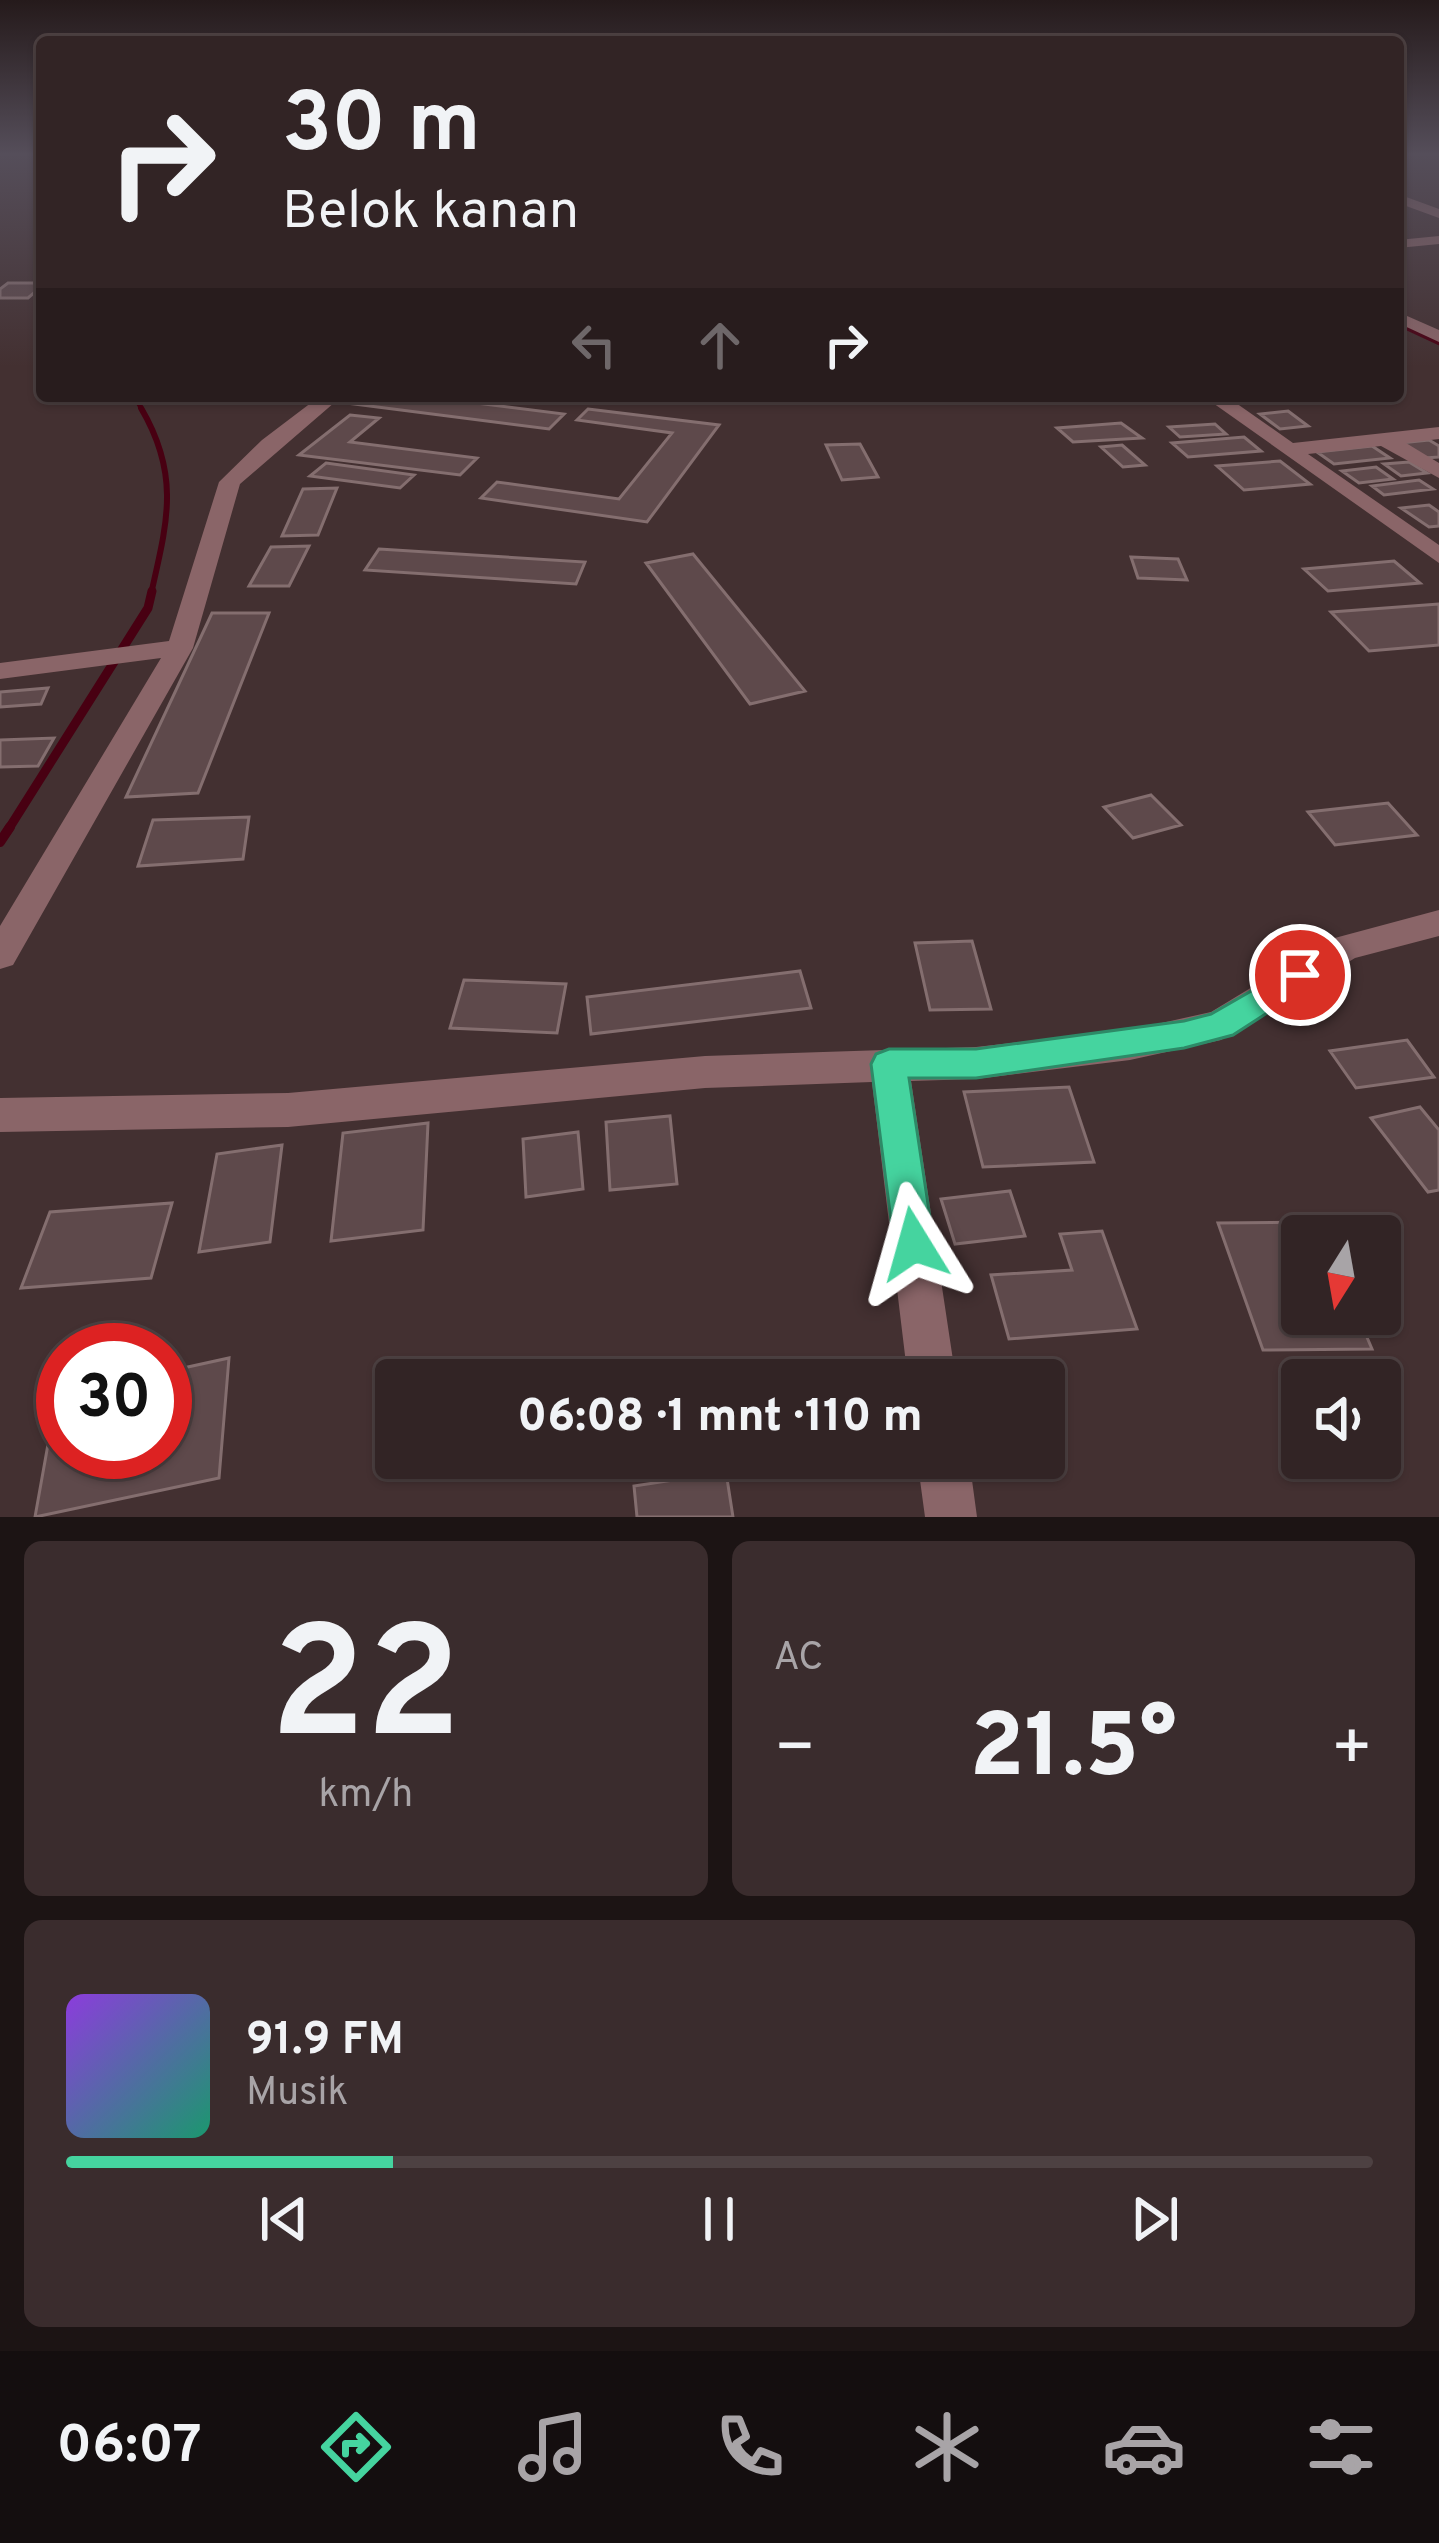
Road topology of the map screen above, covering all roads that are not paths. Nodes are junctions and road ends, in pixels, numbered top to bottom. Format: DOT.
graph roads {
  1 [pos="1439,240"];
  2 [pos="1404,243"];
  3 [pos="1404,320"];
  4 [pos="1439,337"];
  5 [pos="324,402"];
  6 [pos="1221,402"];
  7 [pos="1439,433"];
  8 [pos="1385,439"];
  9 [pos="1288,450"];
  10 [pos="1439,472"];
  11 [pos="1439,556"];
  12 [pos="180,647"];
  13 [pos="0,671"];
  14 [pos="1439,923"];
  15 [pos="0,956"];
  16 [pos="889,1064"];
  17 [pos="0,1115"];
  18 [pos="929,1359"];
  19 [pos="946,1479"];
  20 [pos="951,1517"];
  1 -- 2 [label="street"];
  3 -- 4 [label="street"];
  5 -- 12 [label="street"];
  6 -- 9 [label="street"];
  7 -- 8 [label="street"];
  8 -- 9 [label="street"];
  8 -- 10 [label="street"];
  9 -- 11 [label="street"];
  12 -- 13 [label="street"];
  12 -- 15 [label="street"];
  14 -- 16 [label="street"];
  16 -- 17 [label="street"];
  16 -- 18 [label="street"];
  19 -- 20 [label="street"];
}
